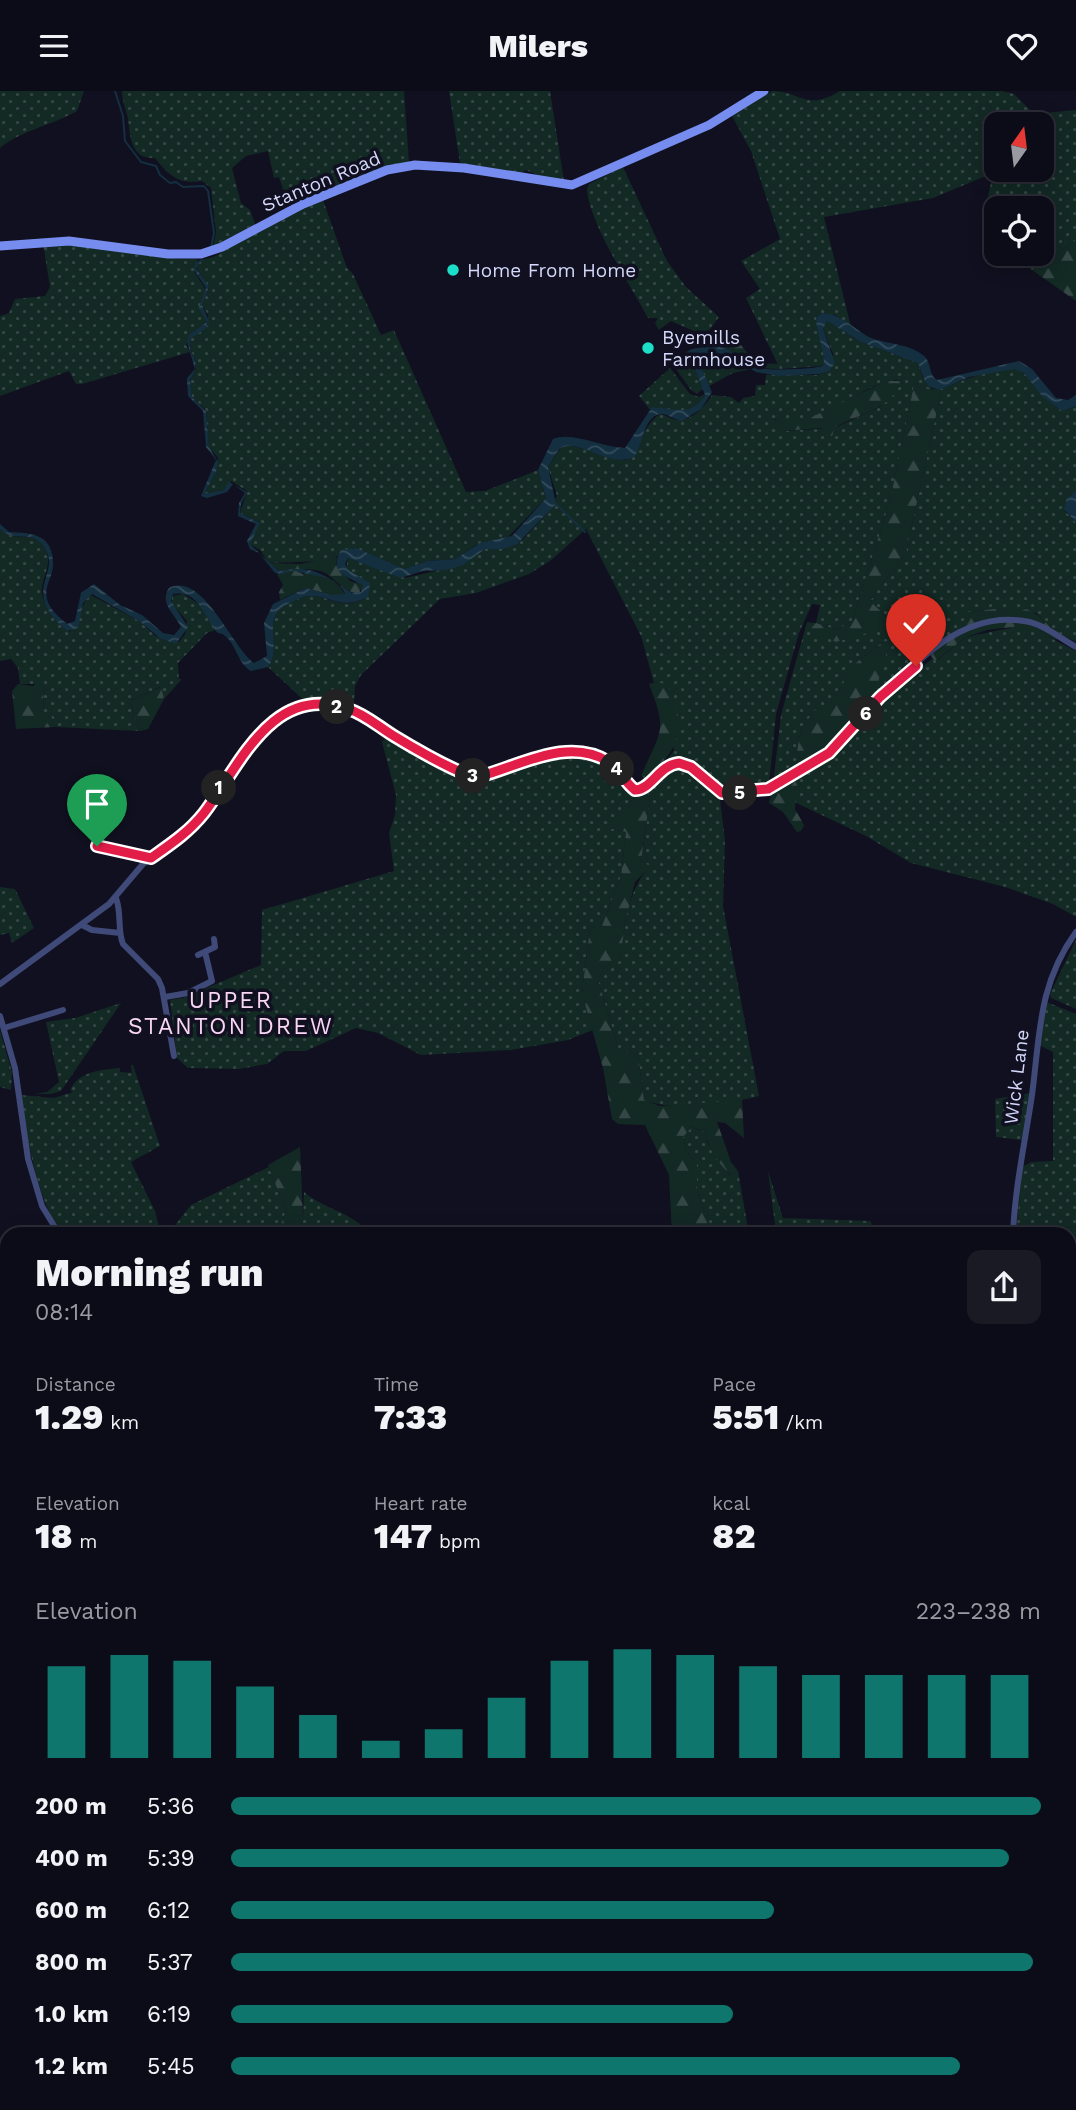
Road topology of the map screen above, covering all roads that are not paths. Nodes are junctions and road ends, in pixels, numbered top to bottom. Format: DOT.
graph roads {
  1 [pos="764,91"];
  2 [pos="0,246"];
  3 [pos="1076,647"];
  4 [pos="97,846"];
  5 [pos="151,858"];
  6 [pos="116,898"];
  7 [pos="82,925"];
  8 [pos="1076,932"];
  9 [pos="120,933"];
  10 [pos="214,939"];
  11 [pos="205,952"];
  12 [pos="198,955"];
  13 [pos="0,984"];
  14 [pos="165,997"];
  15 [pos="60,1002"];
  16 [pos="0,1016"];
  17 [pos="4,1028"];
  18 [pos="174,1056"];
  19 [pos="55,1227"];
  20 [pos="1014,1227"];
  1 -- 2 [label="main road, Stanton Road"];
  3 -- 5 [label="street"];
  4 -- 5 [label="street"];
  5 -- 6 [label="street"];
  6 -- 7 [label="street"];
  6 -- 9 [label="street"];
  7 -- 9 [label="street"];
  7 -- 13 [label="street"];
  8 -- 20 [label="street, Wick Lane"];
  9 -- 14 [label="street"];
  10 -- 11 [label="street"];
  11 -- 12 [label="street"];
  11 -- 14 [label="street"];
  14 -- 18 [label="street"];
  15 -- 17 [label="street"];
  16 -- 17 [label="street"];
  17 -- 19 [label="street"];
}
